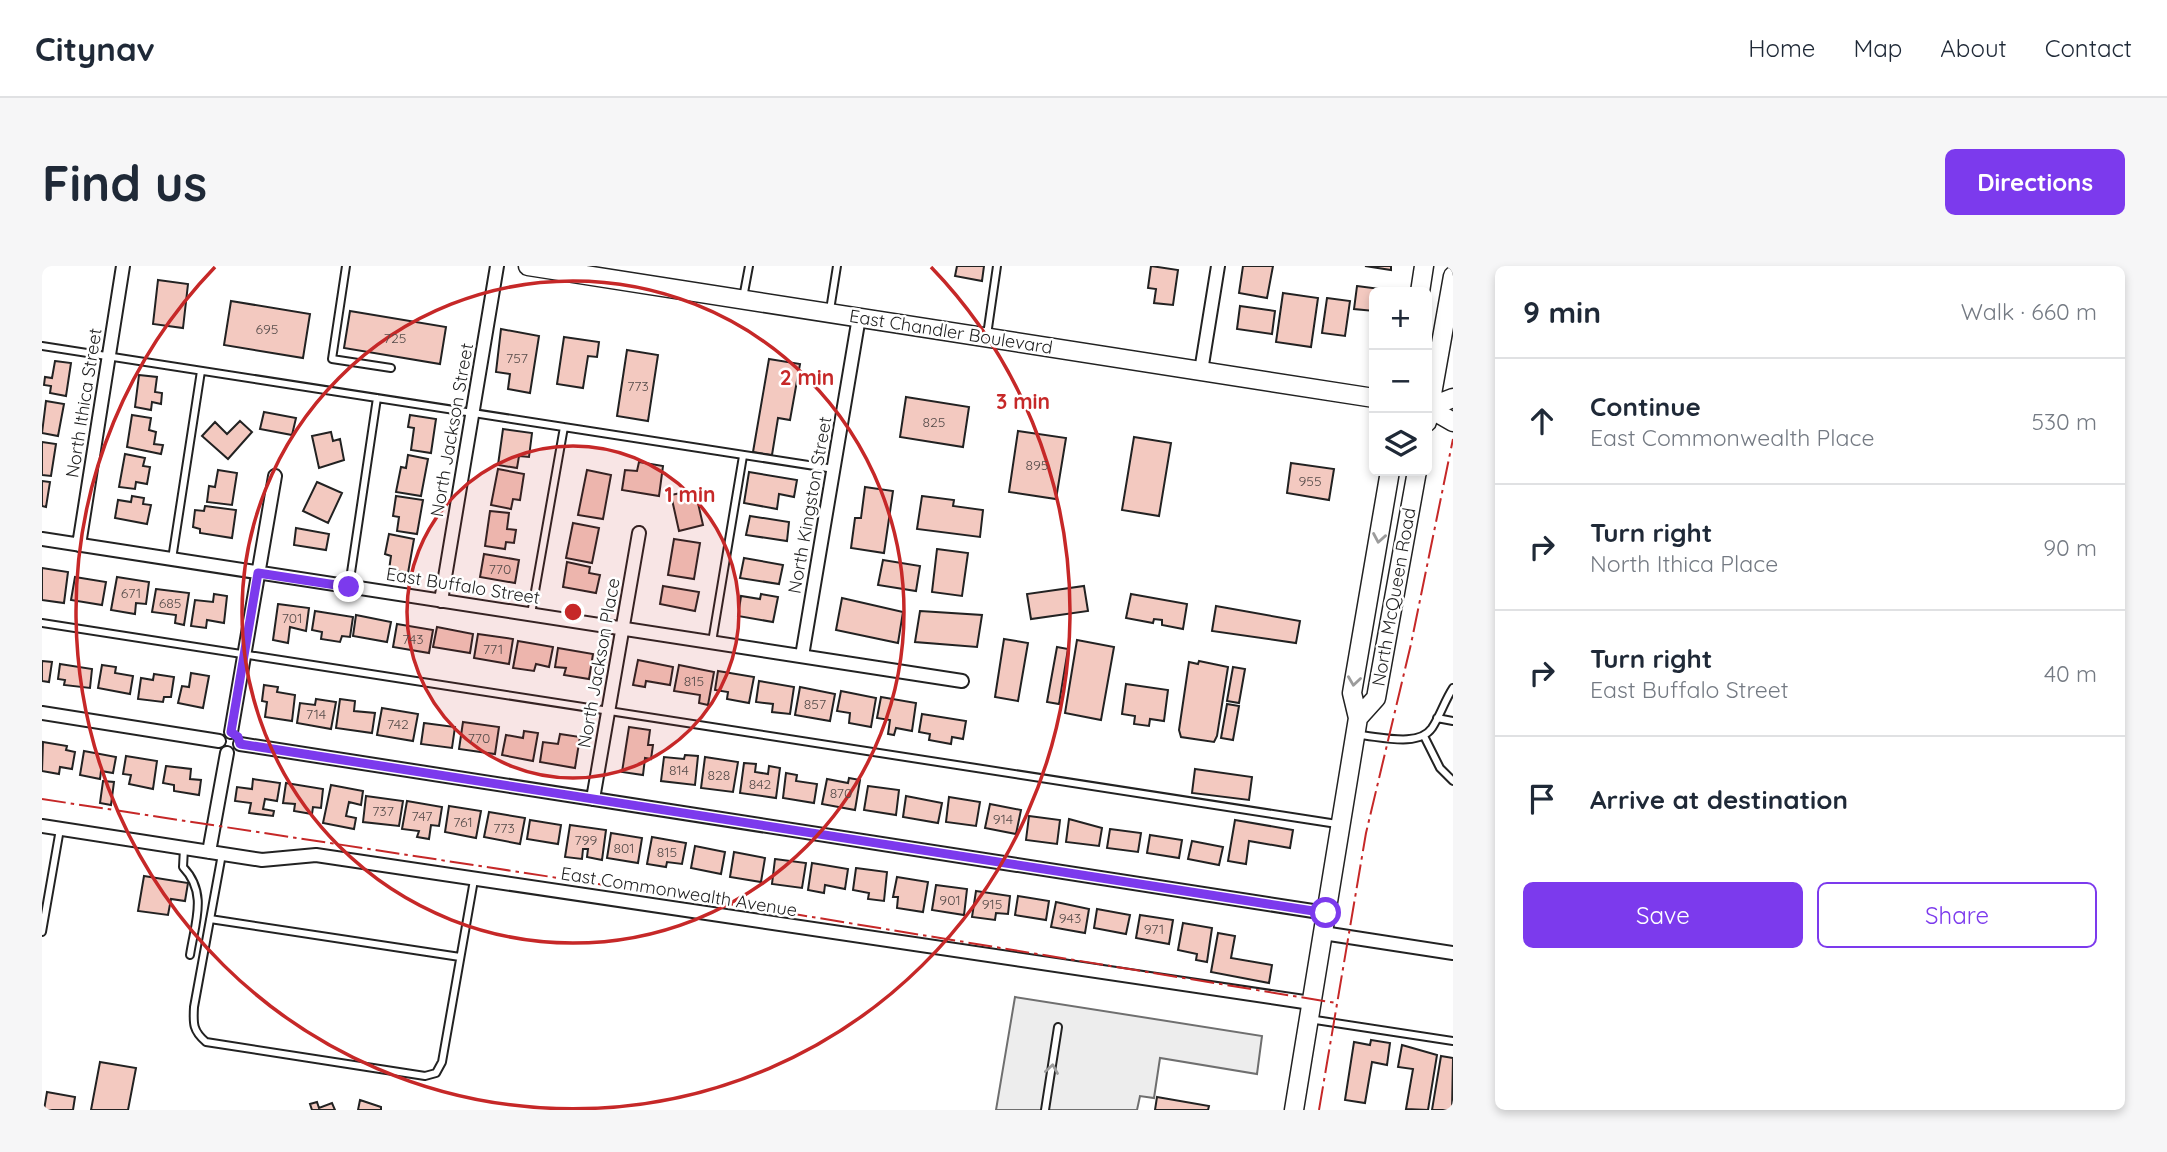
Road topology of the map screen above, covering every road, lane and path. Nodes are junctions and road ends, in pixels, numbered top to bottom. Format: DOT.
graph roads {
  1 [pos="124,266"];
  2 [pos="346,266"];
  3 [pos="497,266"];
  4 [pos="528,266"];
  5 [pos="749,266"];
  6 [pos="837,266"];
  7 [pos="997,266"];
  8 [pos="1218,266"];
  9 [pos="1424,266"];
  10 [pos="599,271"];
  11 [pos="1453,276"];
  12 [pos="1421,287"];
  13 [pos="743,298"];
  14 [pos="830,312"];
  15 [pos="859,317"];
  16 [pos="987,337"];
  17 [pos="42,346"];
  18 [pos="109,356"];
  19 [pos="390,368"];
  20 [pos="201,371"];
  21 [pos="1201,371"];
  22 [pos="1432,390"];
  23 [pos="1369,397"];
  24 [pos="377,398"];
  25 [pos="1453,398"];
  26 [pos="1432,410"];
  27 [pos="472,413"];
  28 [pos="1430,413"];
  29 [pos="1453,422"];
  30 [pos="564,427"];
  31 [pos="743,456"];
  32 [pos="834,469"];
  33 [pos="275,476"];
  34 [pos="1389,476"];
  35 [pos="1416,476"];
  36 [pos="639,533"];
  37 [pos="42,539"];
  38 [pos="79,545"];
  39 [pos="172,559"];
  40 [pos="258,573"];
  41 [pos="349,587"];
  42 [pos="441,601"];
  43 [pos="531,614"];
  44 [pos="42,624"];
  45 [pos="623,629"];
  46 [pos="712,642"];
  47 [pos="802,656"];
  48 [pos="244,657"];
  49 [pos="962,681"];
  50 [pos="1453,688"];
  51 [pos="42,713"];
  52 [pos="608,713"];
  53 [pos="1437,718"];
  54 [pos="1453,721"];
  55 [pos="1357,727"];
  56 [pos="231,732"];
  57 [pos="1424,736"];
  58 [pos="219,741"];
  59 [pos="240,744"];
  60 [pos="227,753"];
  61 [pos="1453,782"];
  62 [pos="593,799"];
  63 [pos="1341,825"];
  64 [pos="42,827"];
  65 [pos="60,829"];
  66 [pos="184,848"];
  67 [pos="216,853"];
  68 [pos="42,871"];
  69 [pos="52,873"];
  70 [pos="474,880"];
  71 [pos="1326,913"];
  72 [pos="210,919"];
  73 [pos="42,932"];
  74 [pos="1323,933"];
  75 [pos="1453,953"];
  76 [pos="190,956"];
  77 [pos="460,957"];
  78 [pos="1310,1011"];
  79 [pos="1058,1027"];
  80 [pos="1453,1041"];
  81 [pos="1045,1110"];
  82 [pos="1294,1110"];
  1 -- 18 [label="street, North Ithica Street"];
  2 -- 19 [label="lane"];
  3 -- 27 [label="street, North Jackson Street"];
  4 -- 10 [label="main road, East Chandler Boulevard"];
  5 -- 13 [label="lane"];
  6 -- 14 [label="lane"];
  7 -- 16 [label="lane"];
  8 -- 21 [label="street"];
  9 -- 12 [label="main road"];
  10 -- 13 [label="main road, East Chandler Boulevard"];
  11 -- 22 [label="main road"];
  13 -- 14 [label="main road, East Chandler Boulevard"];
  14 -- 15 [label="main road, East Chandler Boulevard"];
  15 -- 16 [label="main road, East Chandler Boulevard"];
  15 -- 32 [label="street, North Kingston Street"];
  16 -- 21 [label="main road, East Chandler Boulevard"];
  17 -- 18 [label="lane"];
  18 -- 20 [label="lane"];
  18 -- 38 [label="street, North Ithica Street"];
  20 -- 24 [label="lane"];
  20 -- 39 [label="lane"];
  21 -- 23 [label="main road, East Chandler Boulevard"];
  24 -- 27 [label="lane"];
  24 -- 41 [label="lane"];
  25 -- 26 [label="main road"];
  27 -- 30 [label="lane"];
  27 -- 42 [label="street, North Jackson Street"];
  28 -- 29 [label="main road"];
  30 -- 31 [label="lane"];
  30 -- 43 [label="lane"];
  31 -- 32 [label="lane"];
  31 -- 46 [label="lane"];
  32 -- 47 [label="street, North Kingston Street"];
  33 -- 40 [label="street"];
  34 -- 55 [label="main road, North McQueen Road, one-way"];
  35 -- 55 [label="main road, North McQueen Road"];
  36 -- 45 [label="street, North Jackson Place"];
  37 -- 38 [label="street, East Buffalo Street"];
  38 -- 39 [label="street, East Buffalo Street"];
  39 -- 40 [label="street, East Buffalo Street"];
  40 -- 41 [label="street, East Buffalo Street"];
  40 -- 48 [label="street"];
  41 -- 42 [label="street, East Buffalo Street"];
  42 -- 43 [label="street, East Buffalo Street"];
  43 -- 45 [label="street, East Buffalo Street"];
  44 -- 48 [label="lane"];
  45 -- 46 [label="street, East Buffalo Street"];
  45 -- 52 [label="street, North Jackson Place"];
  46 -- 47 [label="street, East Buffalo Street"];
  47 -- 49 [label="street, East Buffalo Street"];
  48 -- 52 [label="lane"];
  48 -- 56 [label="street"];
  50 -- 53 [label="lane"];
  51 -- 58 [label="street"];
  52 -- 62 [label="street, North Jackson Place"];
  52 -- 63 [label="lane"];
  53 -- 54 [label="lane"];
  53 -- 57 [label="lane"];
  55 -- 57 [label="lane"];
  55 -- 63 [label="main road, North McQueen Road"];
  56 -- 58 [label="street"];
  56 -- 59 [label="street"];
  57 -- 61 [label="lane"];
  58 -- 60 [label="street"];
  59 -- 60 [label="street"];
  59 -- 62 [label="street"];
  60 -- 67 [label="street"];
  62 -- 71 [label="street"];
  63 -- 71 [label="main road, North McQueen Road"];
  64 -- 65 [label="street, East Commonwealth Avenue"];
  65 -- 66 [label="street, East Commonwealth Avenue"];
  65 -- 69 [label="lane"];
  66 -- 67 [label="street, East Commonwealth Avenue"];
  66 -- 76 [label="lane"];
  67 -- 70 [label="street, East Commonwealth Avenue"];
  67 -- 72 [label="lane"];
  68 -- 69 [label="lane"];
  69 -- 73 [label="lane"];
  70 -- 77 [label="lane"];
  70 -- 78 [label="street, East Commonwealth Avenue"];
  71 -- 74 [label="main road, North McQueen Road"];
  72 -- 77 [label="lane"];
  72 -- 77 [label="lane"];
  74 -- 75 [label="street"];
  74 -- 78 [label="main road, North McQueen Road"];
  78 -- 80 [label="lane"];
  78 -- 82 [label="main road, North McQueen Road"];
  81 -- 79 [label="lane, one-way"];
}
